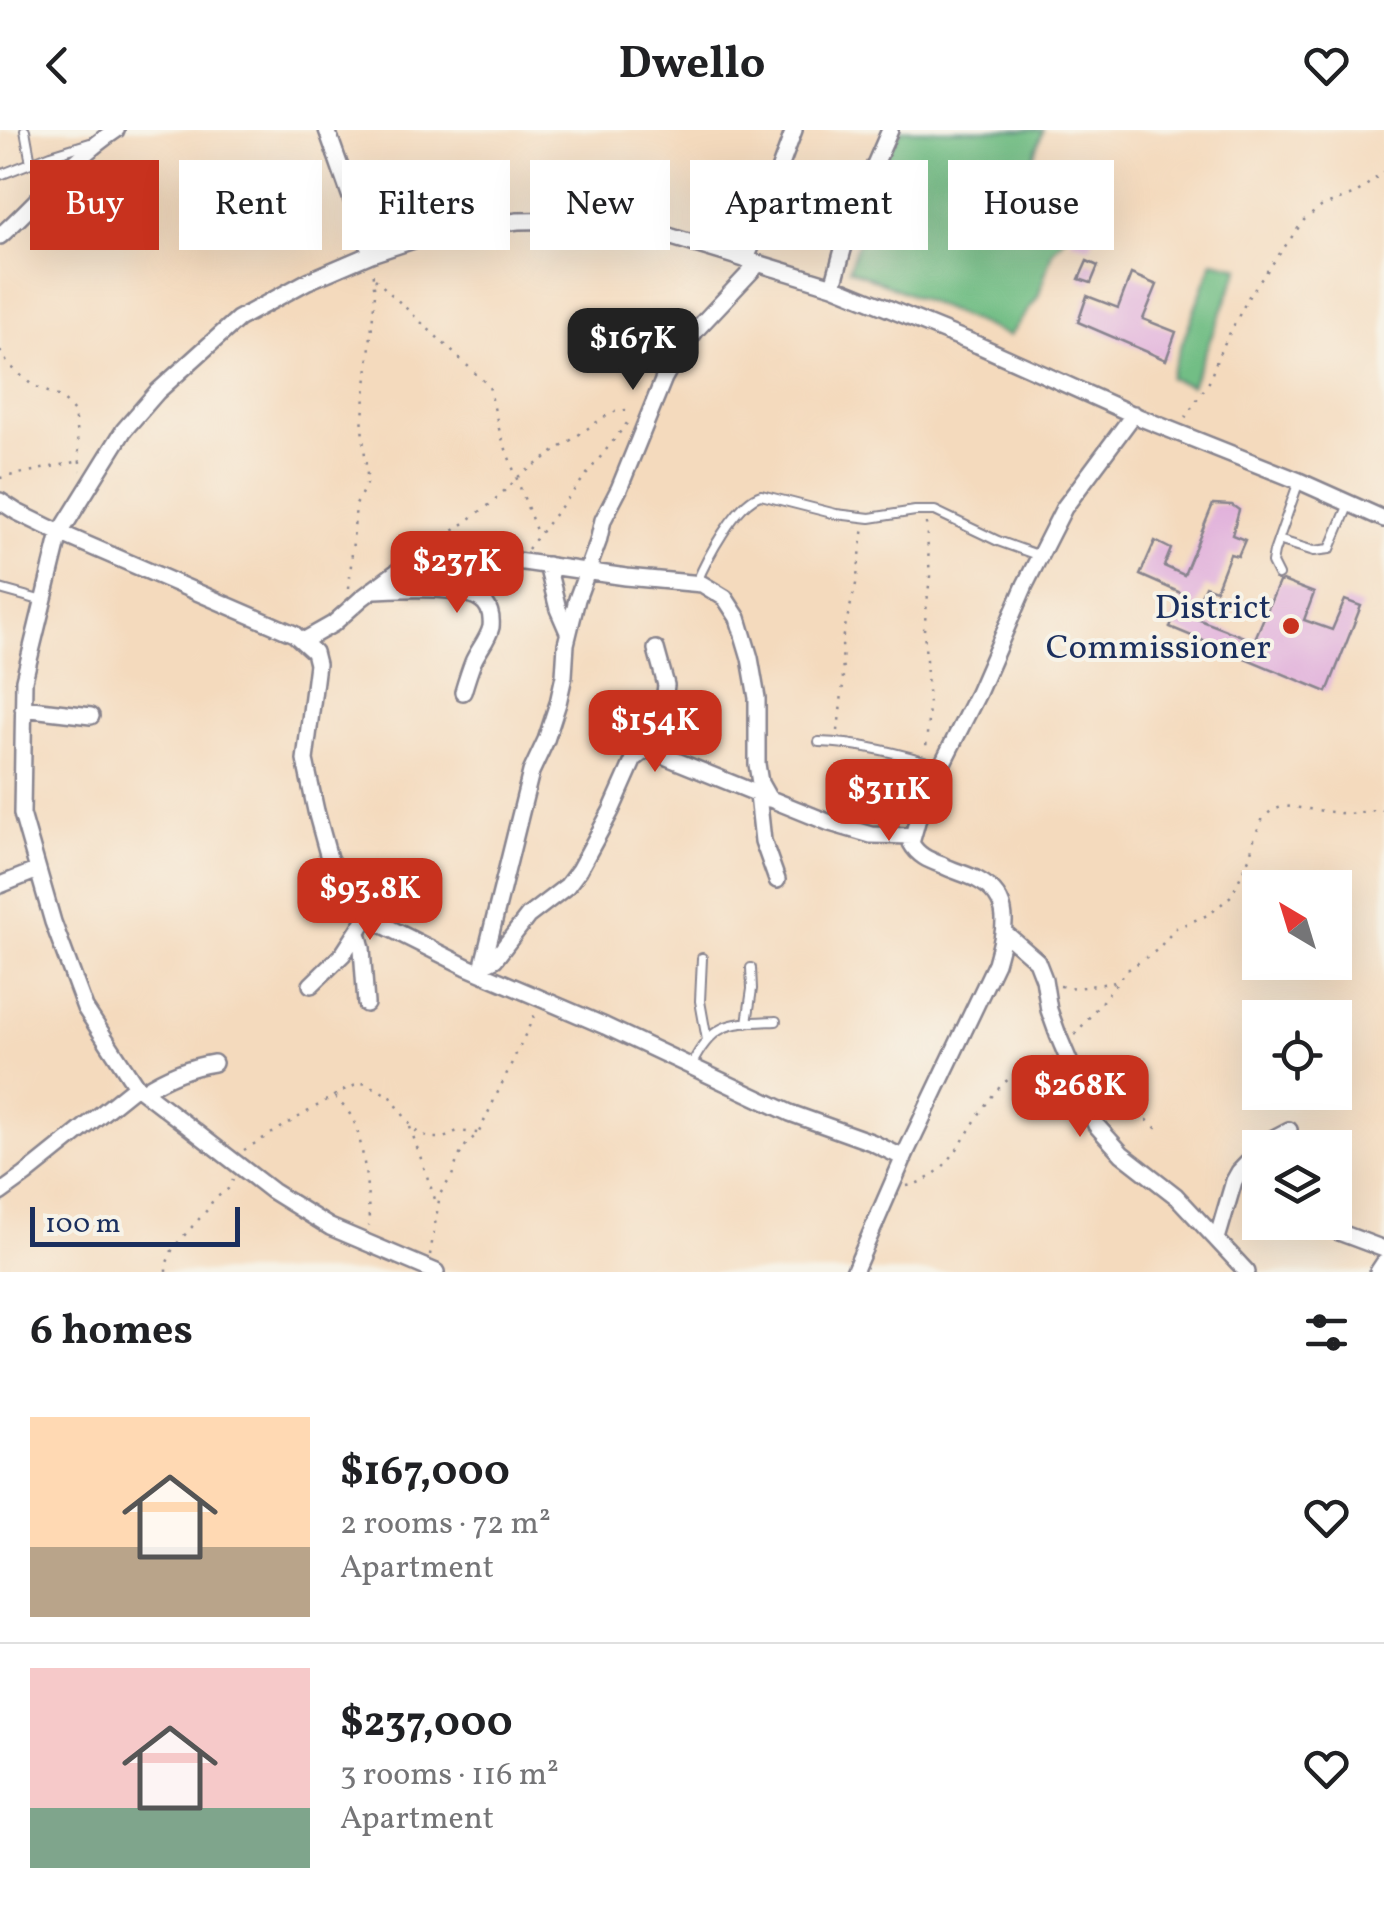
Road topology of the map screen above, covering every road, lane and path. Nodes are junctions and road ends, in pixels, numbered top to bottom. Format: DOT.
graph roads {
  1 [pos="25,130"];
  2 [pos="116,130"];
  3 [pos="327,130"];
  4 [pos="794,130"];
  5 [pos="890,130"];
  6 [pos="100,140"];
  7 [pos="34,160"];
  8 [pos="41,160"];
  9 [pos="76,160"];
  10 [pos="30,164"];
  11 [pos="1384,172"];
  12 [pos="0,175"];
  13 [pos="30,208"];
  14 [pos="0,236"];
  15 [pos="369,255"];
  16 [pos="752,262"];
  17 [pos="374,278"];
  18 [pos="834,286"];
  19 [pos="0,350"];
  20 [pos="1134,414"];
  21 [pos="1175,432"];
  22 [pos="80,460"];
  23 [pos="0,478"];
  24 [pos="516,478"];
  25 [pos="1300,481"];
  26 [pos="85,491"];
  27 [pos="0,501"];
  28 [pos="1349,504"];
  29 [pos="925,511"];
  30 [pos="866,518"];
  31 [pos="1384,518"];
  32 [pos="60,533"];
  33 [pos="538,536"];
  34 [pos="1278,540"];
  35 [pos="429,552"];
  36 [pos="1040,556"];
  37 [pos="518,561"];
  38 [pos="546,565"];
  39 [pos="587,571"];
  40 [pos="1278,575"];
  41 [pos="696,584"];
  42 [pos="0,589"];
  43 [pos="372,590"];
  44 [pos="43,601"];
  45 [pos="349,609"];
  46 [pos="568,633"];
  47 [pos="303,641"];
  48 [pos="656,649"];
  49 [pos="463,692"];
  50 [pos="23,708"];
  51 [pos="91,716"];
  52 [pos="818,742"];
  53 [pos="837,742"];
  54 [pos="658,752"];
  55 [pos="924,761"];
  56 [pos="941,766"];
  57 [pos="763,797"];
  58 [pos="1384,809"];
  59 [pos="913,836"];
  60 [pos="38,870"];
  61 [pos="777,880"];
  62 [pos="0,885"];
  63 [pos="369,914"];
  64 [pos="1005,933"];
  65 [pos="358,934"];
  66 [pos="702,958"];
  67 [pos="752,968"];
  68 [pos="482,969"];
  69 [pos="1040,969"];
  70 [pos="1118,982"];
  71 [pos="310,985"];
  72 [pos="542,999"];
  73 [pos="366,1004"];
  74 [pos="776,1021"];
  75 [pos="747,1023"];
  76 [pos="707,1040"];
  77 [pos="1065,1056"];
  78 [pos="214,1064"];
  79 [pos="691,1066"];
  80 [pos="140,1088"];
  81 [pos="334,1096"];
  82 [pos="408,1121"];
  83 [pos="1158,1130"];
  84 [pos="478,1133"];
  85 [pos="904,1158"];
  86 [pos="234,1161"];
  87 [pos="1242,1169"];
  88 [pos="891,1188"];
  89 [pos="0,1192"];
  90 [pos="437,1205"];
  91 [pos="1352,1238"];
  92 [pos="1217,1240"];
  93 [pos="367,1242"];
  94 [pos="1384,1250"];
  95 [pos="428,1270"];
  96 [pos="166,1272"];
  97 [pos="854,1272"];
  98 [pos="1247,1272"];
  1 -- 7 [label="lane"];
  2 -- 6 [label="street"];
  3 -- 15 [label="street"];
  4 -- 16 [label="street"];
  5 -- 18 [label="street"];
  6 -- 8 [label="lane"];
  6 -- 9 [label="street"];
  10 -- 12 [label="lane"];
  11 -- 21 [label="path"];
  13 -- 14 [label="street"];
  15 -- 16 [label="street"];
  15 -- 17 [label="path"];
  15 -- 26 [label="street"];
  16 -- 18 [label="street"];
  16 -- 39 [label="street"];
  17 -- 24 [label="path"];
  17 -- 45 [label="path"];
  18 -- 20 [label="street"];
  19 -- 22 [label="path"];
  20 -- 21 [label="street"];
  20 -- 36 [label="street"];
  21 -- 25 [label="street"];
  22 -- 23 [label="path"];
  22 -- 26 [label="path"];
  24 -- 33 [label="path"];
  24 -- 33 [label="path"];
  24 -- 35 [label="path"];
  25 -- 28 [label="street"];
  25 -- 34 [label="lane"];
  26 -- 32 [label="street"];
  27 -- 32 [label="street"];
  28 -- 31 [label="street"];
  28 -- 34 [label="lane"];
  29 -- 30 [label="lane"];
  29 -- 36 [label="lane"];
  29 -- 55 [label="path"];
  30 -- 41 [label="lane"];
  30 -- 53 [label="path"];
  32 -- 44 [label="street"];
  32 -- 47 [label="street"];
  33 -- 37 [label="path"];
  34 -- 40 [label="lane"];
  35 -- 37 [label="street"];
  35 -- 43 [label="street"];
  36 -- 56 [label="street"];
  37 -- 38 [label="street"];
  38 -- 39 [label="street"];
  38 -- 46 [label="street"];
  39 -- 41 [label="street"];
  39 -- 46 [label="street"];
  41 -- 57 [label="street"];
  42 -- 44 [label="lane"];
  43 -- 45 [label="street"];
  43 -- 49 [label="street"];
  44 -- 50 [label="street"];
  45 -- 47 [label="street"];
  46 -- 68 [label="street"];
  47 -- 63 [label="street"];
  48 -- 54 [label="street"];
  50 -- 51 [label="street"];
  50 -- 60 [label="street"];
  52 -- 53 [label="lane"];
  53 -- 55 [label="lane"];
  54 -- 57 [label="street"];
  54 -- 68 [label="street"];
  55 -- 56 [label="lane"];
  56 -- 59 [label="street"];
  57 -- 59 [label="street"];
  57 -- 61 [label="street"];
  58 -- 70 [label="path"];
  59 -- 64 [label="street"];
  60 -- 62 [label="street"];
  60 -- 80 [label="street"];
  63 -- 65 [label="street"];
  63 -- 68 [label="street"];
  64 -- 69 [label="street"];
  64 -- 85 [label="street"];
  65 -- 71 [label="street"];
  65 -- 73 [label="street"];
  66 -- 76 [label="lane"];
  67 -- 75 [label="lane"];
  68 -- 72 [label="street"];
  69 -- 70 [label="path"];
  69 -- 77 [label="street"];
  70 -- 77 [label="path"];
  72 -- 79 [label="street"];
  72 -- 84 [label="path"];
  74 -- 75 [label="lane"];
  75 -- 76 [label="lane"];
  76 -- 79 [label="lane"];
  77 -- 83 [label="path"];
  77 -- 88 [label="path"];
  77 -- 92 [label="street"];
  78 -- 80 [label="street"];
  79 -- 85 [label="street"];
  80 -- 86 [label="street"];
  80 -- 89 [label="street"];
  81 -- 82 [label="path"];
  81 -- 86 [label="path"];
  81 -- 93 [label="path"];
  82 -- 84 [label="path"];
  82 -- 90 [label="path"];
  84 -- 90 [label="path"];
  85 -- 88 [label="street"];
  86 -- 93 [label="street"];
  86 -- 96 [label="path"];
  87 -- 92 [label="street"];
  88 -- 97 [label="street"];
  90 -- 95 [label="path"];
  91 -- 94 [label="street"];
  92 -- 98 [label="street"];
  93 -- 95 [label="street"];
}
